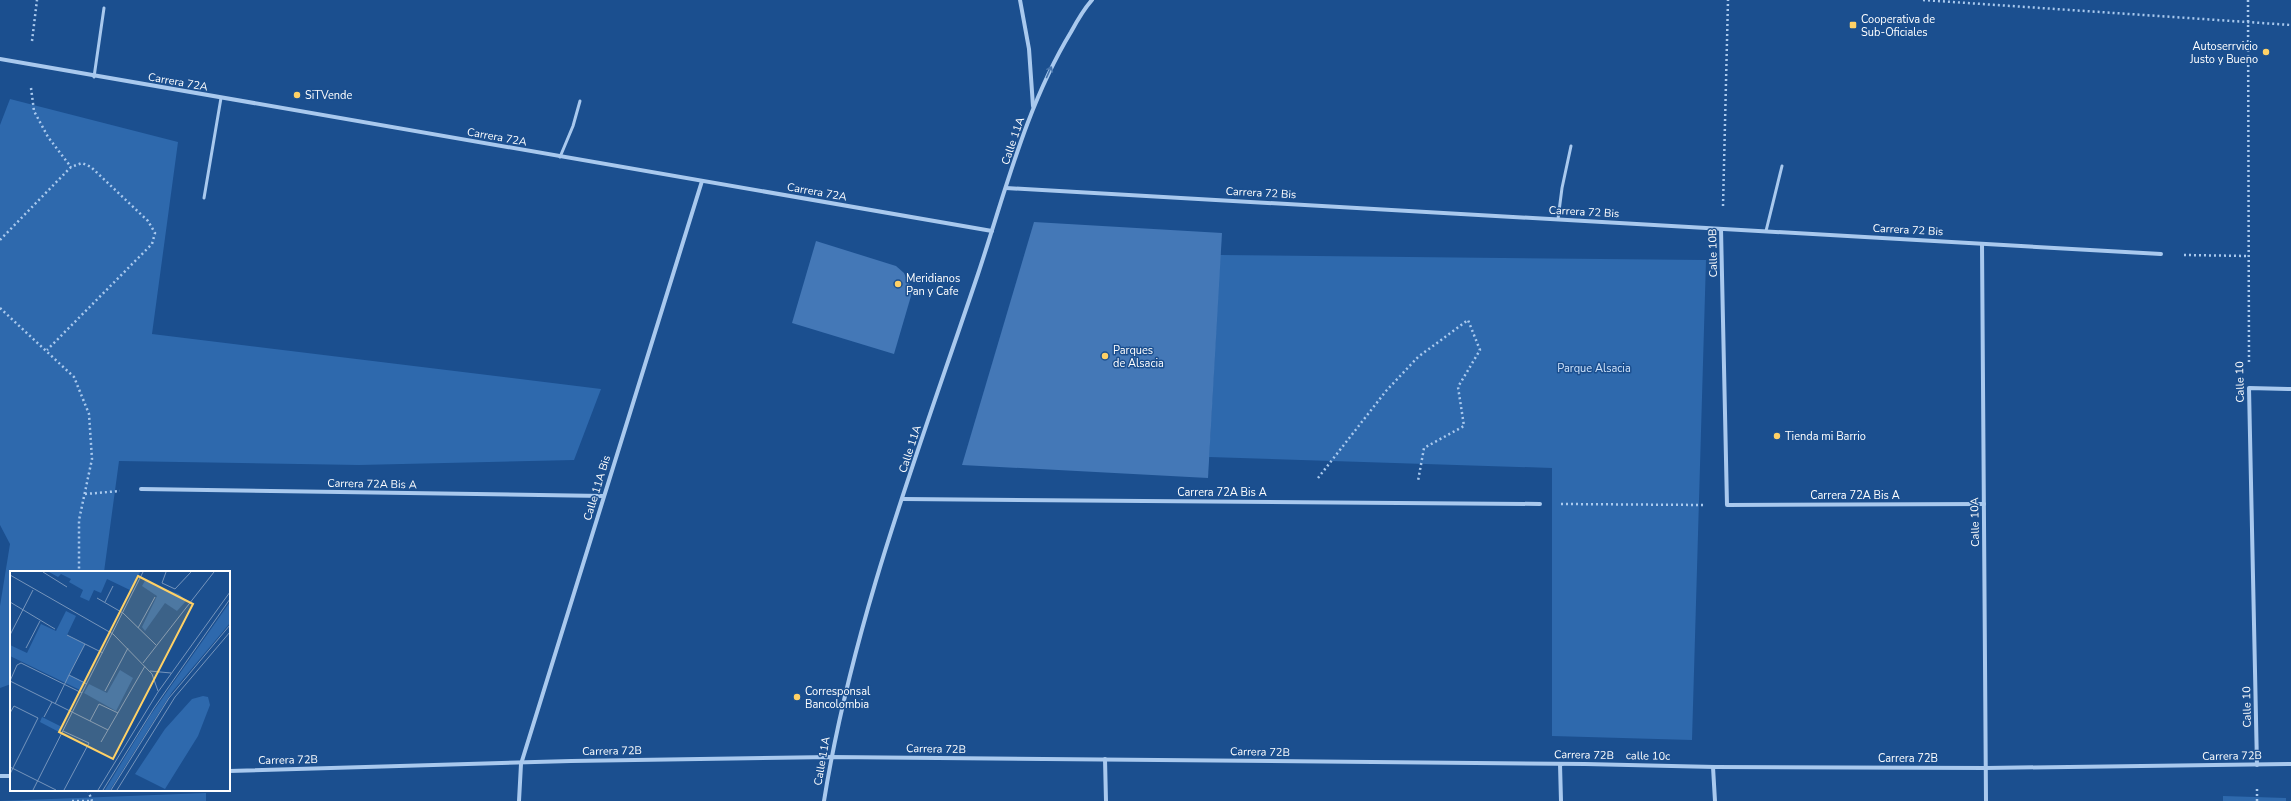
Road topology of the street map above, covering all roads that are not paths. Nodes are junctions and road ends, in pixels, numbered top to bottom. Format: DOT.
graph roads {
  1 [pos="1020,0"];
  2 [pos="1092,0"];
  3 [pos="104,8"];
  4 [pos="0,59"];
  5 [pos="94,77"];
  6 [pos="221,98"];
  7 [pos="580,101"];
  8 [pos="1034,107"];
  9 [pos="1571,146"];
  10 [pos="560,157"];
  11 [pos="1782,166"];
  12 [pos="702,181"];
  13 [pos="1006,188"];
  14 [pos="204,198"];
  15 [pos="1558,219"];
  16 [pos="1721,228"];
  17 [pos="992,231"];
  18 [pos="1766,231"];
  19 [pos="1982,244"];
  20 [pos="2161,254"];
  21 [pos="2291,388"];
  22 [pos="141,489"];
  23 [pos="604,496"];
  24 [pos="903,499"];
  25 [pos="1540,504"];
  26 [pos="1984,504"];
  27 [pos="1727,505"];
  28 [pos="831,757"];
  29 [pos="1105,759"];
  30 [pos="521,764"];
  31 [pos="1560,764"];
  32 [pos="2291,764"];
  33 [pos="2257,765"];
  34 [pos="1714,767"];
  35 [pos="1986,768"];
  36 [pos="230,771"];
  37 [pos="519,801"];
  38 [pos="824,801"];
  39 [pos="1106,801"];
  40 [pos="1561,801"];
  41 [pos="1715,801"];
  42 [pos="1986,801"];
  1 -- 8 [label="street, Calle 11A"];
  8 -- 2 [label="street, Calle 11A, one-way"];
  3 -- 5 [label="lane"];
  4 -- 5 [label="street, Carrera 72A"];
  5 -- 6 [label="street, Carrera 72A"];
  6 -- 10 [label="street, Carrera 72A"];
  6 -- 14 [label="lane"];
  7 -- 10 [label="lane"];
  8 -- 13 [label="street, Calle 11A"];
  9 -- 15 [label="lane"];
  10 -- 12 [label="street, Carrera 72A"];
  11 -- 18 [label="lane"];
  12 -- 17 [label="street, Carrera 72A"];
  12 -- 23 [label="street, Calle 11A Bis"];
  13 -- 15 [label="street, Carrera 72 Bis"];
  13 -- 17 [label="street, Calle 11A"];
  15 -- 16 [label="street, Carrera 72 Bis"];
  16 -- 18 [label="street, Carrera 72 Bis"];
  16 -- 27 [label="street, Calle 10B"];
  17 -- 24 [label="street, Calle 11A"];
  18 -- 19 [label="street, Carrera 72 Bis"];
  19 -- 20 [label="street, Carrera 72 Bis"];
  19 -- 26 [label="street, Calle 10A"];
  21 -- 33 [label="street, Calle 10"];
  22 -- 23 [label="street, Carrera 72A Bis A"];
  23 -- 30 [label="street, Calle 11A Bis"];
  24 -- 25 [label="street, Carrera 72A Bis A"];
  24 -- 28 [label="street, Calle 11A"];
  26 -- 27 [label="street, Carrera 72A Bis A"];
  26 -- 35 [label="street, Calle 10A"];
  28 -- 29 [label="street, Carrera 72B"];
  28 -- 30 [label="street, Carrera 72B"];
  28 -- 38 [label="street, Calle 11A"];
  29 -- 31 [label="street, Carrera 72B"];
  29 -- 39 [label="street"];
  30 -- 36 [label="street, Carrera 72B"];
  30 -- 37 [label="street, Calle 11A Bis"];
  31 -- 34 [label="street, calle 10c"];
  31 -- 40 [label="street"];
  32 -- 33 [label="street, Carrera 72B"];
  33 -- 35 [label="street, Carrera 72B"];
  34 -- 35 [label="street, Carrera 72B"];
  34 -- 41 [label="street"];
  35 -- 42 [label="street, Calle 10A"];
}
